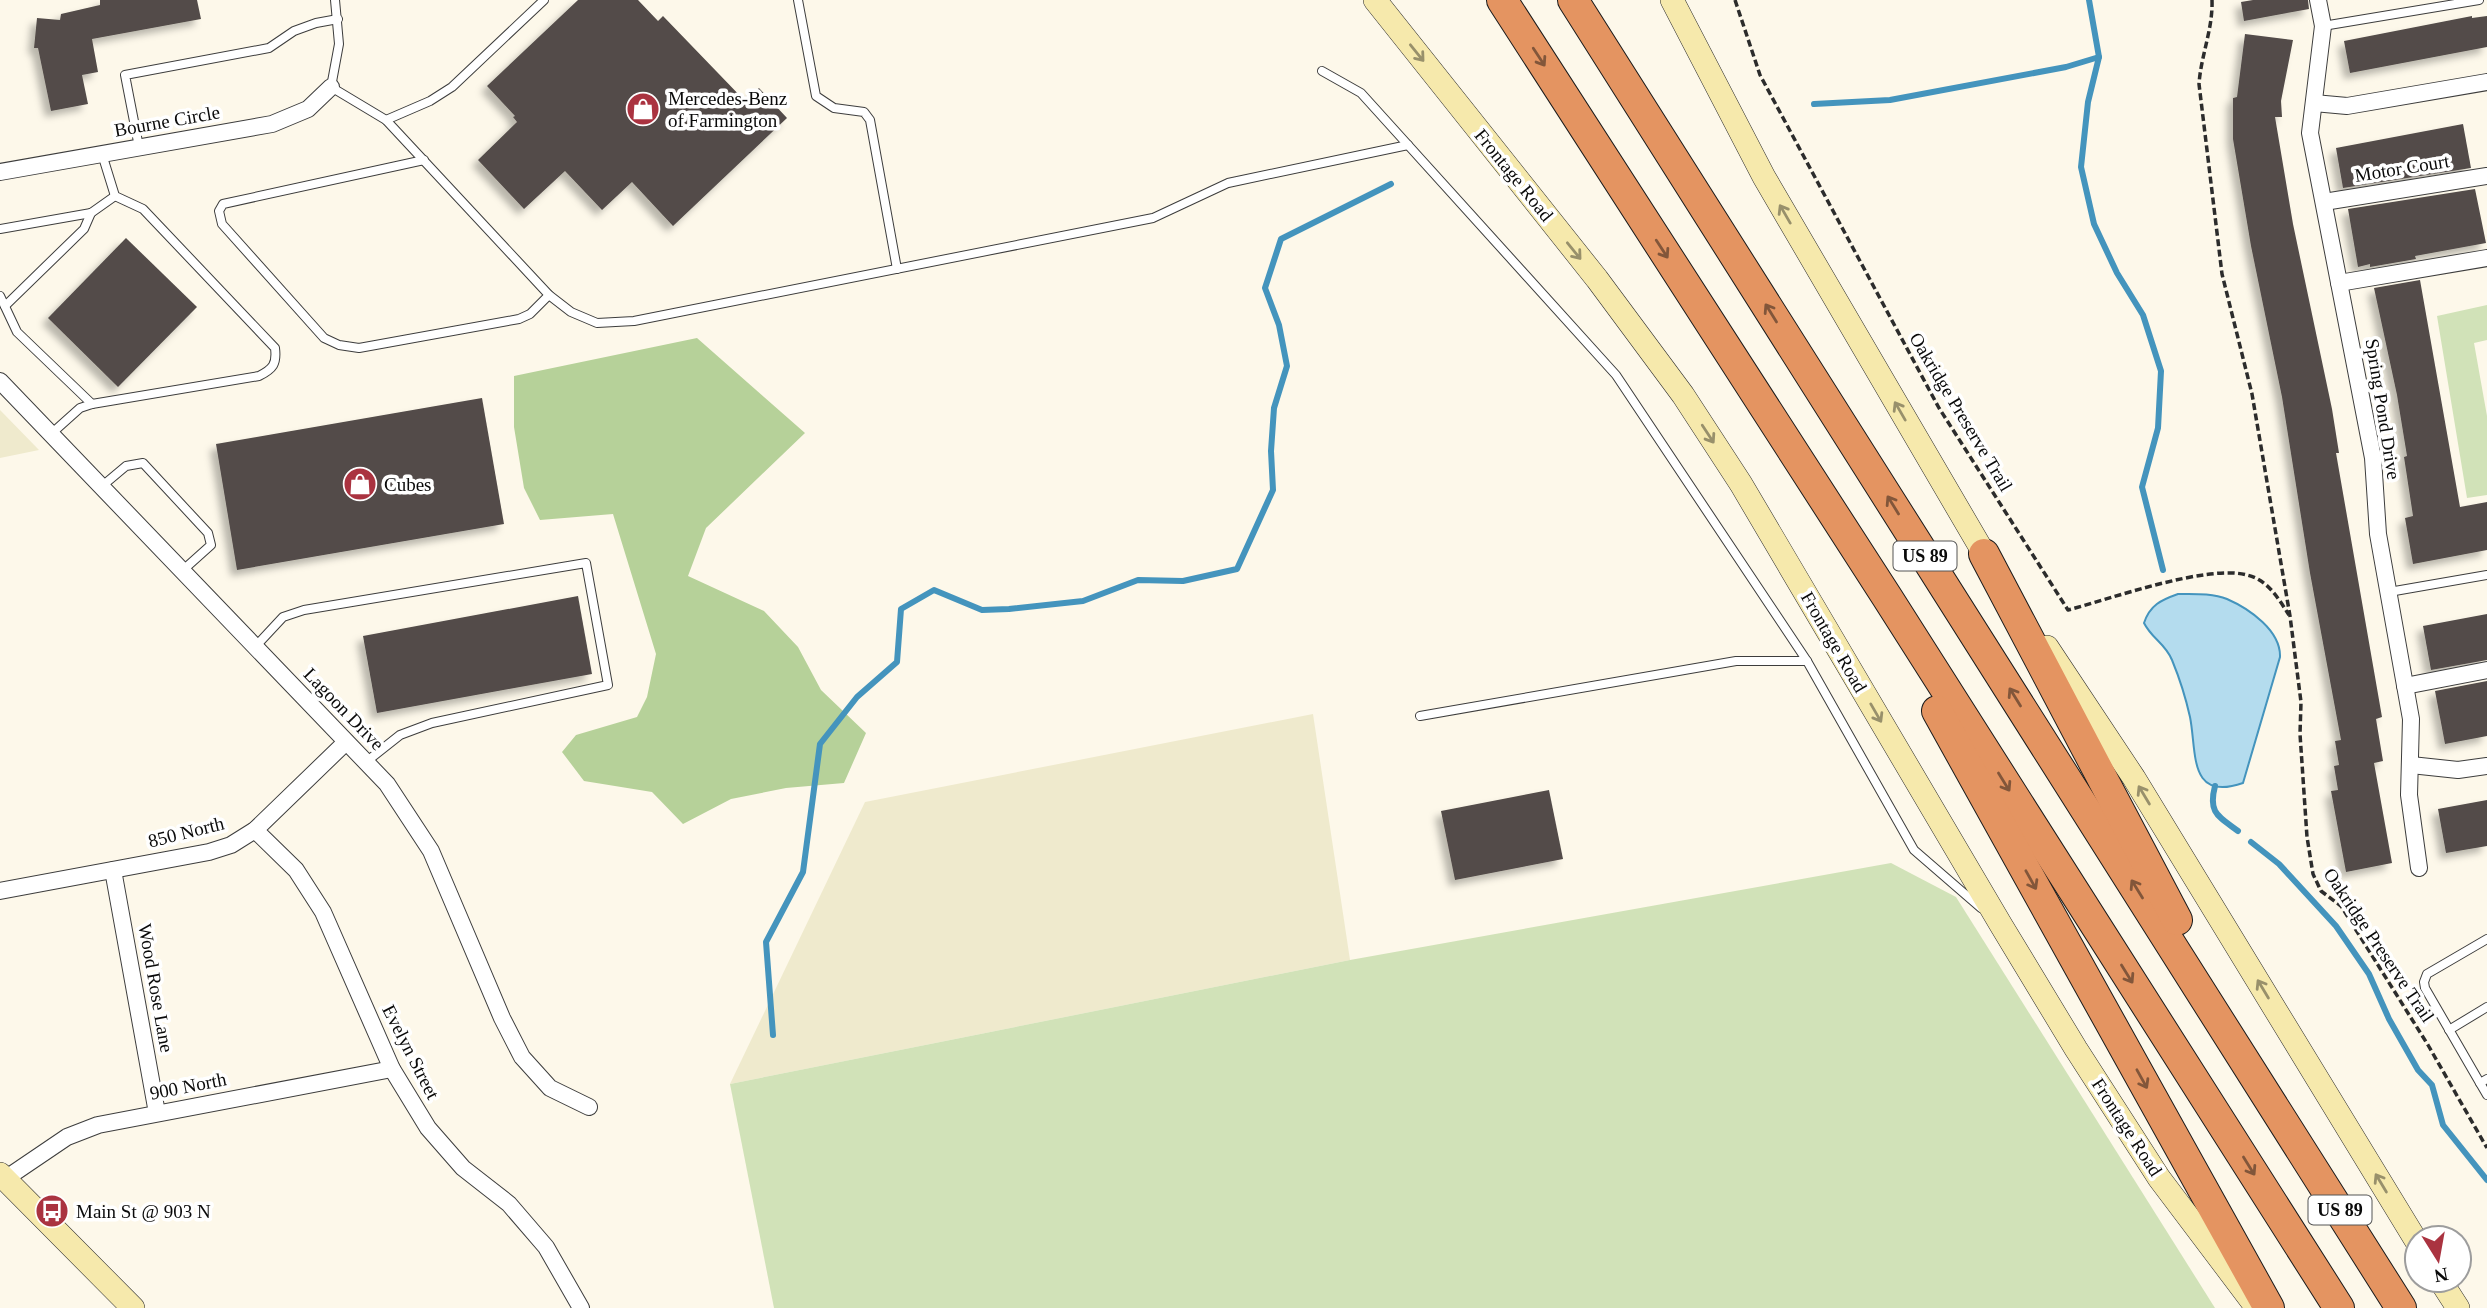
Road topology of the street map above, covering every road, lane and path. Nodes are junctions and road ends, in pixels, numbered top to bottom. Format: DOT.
graph roads {
  1 [pos="335,0"];
  2 [pos="544,0"];
  3 [pos="798,0"];
  4 [pos="1375,0"];
  5 [pos="1502,0"];
  6 [pos="1573,0"];
  7 [pos="1672,0"];
  8 [pos="1735,0"];
  9 [pos="2212,0"];
  10 [pos="2318,0"];
  11 [pos="2479,0"];
  12 [pos="338,19"];
  13 [pos="2323,26"];
  14 [pos="1322,71"];
  15 [pos="2487,84"];
  16 [pos="331,87"];
  17 [pos="2314,103"];
  18 [pos="386,120"];
  19 [pos="1408,145"];
  20 [pos="139,147"];
  21 [pos="102,154"];
  22 [pos="424,160"];
  23 [pos="0,172"];
  24 [pos="2487,176"];
  25 [pos="115,196"];
  26 [pos="2324,202"];
  27 [pos="91,214"];
  28 [pos="0,229"];
  29 [pos="2487,258"];
  30 [pos="897,269"];
  31 [pos="2339,283"];
  32 [pos="549,295"];
  33 [pos="0,296"];
  34 [pos="5,306"];
  35 [pos="0,382"];
  36 [pos="92,404"];
  37 [pos="51,434"];
  38 [pos="1796,456"];
  39 [pos="101,487"];
  40 [pos="1984,554"];
  41 [pos="182,571"];
  42 [pos="2487,575"];
  43 [pos="2389,592"];
  44 [pos="2290,617"];
  45 [pos="255,647"];
  46 [pos="1807,661"];
  47 [pos="2487,670"];
  48 [pos="2405,686"];
  49 [pos="1420,716"];
  50 [pos="346,742"];
  51 [pos="366,762"];
  52 [pos="2411,765"];
  53 [pos="2487,765"];
  54 [pos="255,830"];
  55 [pos="2419,868"];
  56 [pos="113,870"];
  57 [pos="0,891"];
  58 [pos="2001,925"];
  59 [pos="2487,939"];
  60 [pos="2487,1007"];
  61 [pos="2449,1030"];
  62 [pos="392,1069"];
  63 [pos="2484,1081"];
  64 [pos="2487,1095"];
  65 [pos="589,1107"];
  66 [pos="2278,1112"];
  67 [pos="157,1114"];
  68 [pos="2487,1148"];
  69 [pos="2,1177"];
  70 [pos="2406,1224"];
  71 [pos="133,1308"];
  72 [pos="582,1308"];
  73 [pos="2258,1308"];
  74 [pos="2269,1308"];
  75 [pos="2339,1308"];
  76 [pos="2401,1308"];
  1 -- 12 [label="lane"];
  2 -- 18 [label="lane"];
  3 -- 30 [label="lane"];
  4 -- 58 [label="main road, Frontage Road, one-way"];
  5 -- 38 [label="highway, US 89, one-way"];
  66 -- 6 [label="highway, US 89, one-way"];
  40 -- 7 [label="main road, one-way"];
  8 -- 44 [label="path, Oakridge Preserve Trail"];
  9 -- 44 [label="path, Oakridge Preserve Trail"];
  10 -- 13 [label="street, Spring Pond Drive"];
  11 -- 13 [label="lane"];
  12 -- 16 [label="lane"];
  12 -- 20 [label="lane"];
  13 -- 17 [label="street, Spring Pond Drive"];
  14 -- 19 [label="lane"];
  15 -- 17 [label="street"];
  16 -- 18 [label="lane"];
  16 -- 20 [label="street, Bourne Circle"];
  17 -- 26 [label="street, Spring Pond Drive"];
  18 -- 22 [label="lane"];
  19 -- 30 [label="lane"];
  19 -- 46 [label="lane"];
  20 -- 21 [label="street, Bourne Circle"];
  21 -- 23 [label="street, Bourne Circle"];
  21 -- 25 [label="lane"];
  22 -- 32 [label="lane"];
  22 -- 32 [label="lane"];
  24 -- 26 [label="street, Motor Court"];
  25 -- 27 [label="lane"];
  25 -- 36 [label="lane"];
  26 -- 31 [label="street, Spring Pond Drive"];
  27 -- 28 [label="lane"];
  27 -- 34 [label="lane"];
  29 -- 31 [label="street"];
  30 -- 32 [label="lane"];
  31 -- 43 [label="street, Spring Pond Drive"];
  33 -- 34 [label="lane"];
  34 -- 36 [label="lane"];
  35 -- 37 [label="street, Lagoon Drive"];
  36 -- 37 [label="lane"];
  37 -- 39 [label="street, Lagoon Drive"];
  38 -- 74 [label="highway, one-way"];
  38 -- 75 [label="highway, US 89, one-way"];
  39 -- 41 [label="street, Lagoon Drive"];
  39 -- 41 [label="lane"];
  40 -- 66 [label="highway"];
  70 -- 40 [label="main road, one-way"];
  41 -- 45 [label="street, Lagoon Drive"];
  42 -- 43 [label="lane"];
  43 -- 48 [label="street, Spring Pond Drive"];
  44 -- 68 [label="path, Oakridge Preserve Trail"];
  45 -- 50 [label="street, Lagoon Drive"];
  45 -- 51 [label="lane"];
  46 -- 49 [label="lane"];
  46 -- 58 [label="lane"];
  47 -- 48 [label="street"];
  48 -- 52 [label="street, Spring Pond Drive"];
  50 -- 51 [label="street, Lagoon Drive"];
  50 -- 54 [label="street, 850 North"];
  51 -- 65 [label="street, Lagoon Drive"];
  52 -- 53 [label="street"];
  52 -- 55 [label="street, Spring Pond Drive"];
  54 -- 56 [label="street, 850 North"];
  54 -- 62 [label="street, Evelyn Street"];
  56 -- 57 [label="street, 850 North"];
  56 -- 67 [label="street, Wood Rose Lane"];
  58 -- 73 [label="main road, Frontage Road"];
  59 -- 61 [label="lane"];
  60 -- 61 [label="lane"];
  61 -- 63 [label="lane"];
  62 -- 67 [label="street, 900 North"];
  62 -- 72 [label="street, Evelyn Street"];
  63 -- 64 [label="lane"];
  66 -- 76 [label="highway, US 89"];
  67 -- 69 [label="street, 900 North"];
  69 -- 71 [label="main road"];
}
